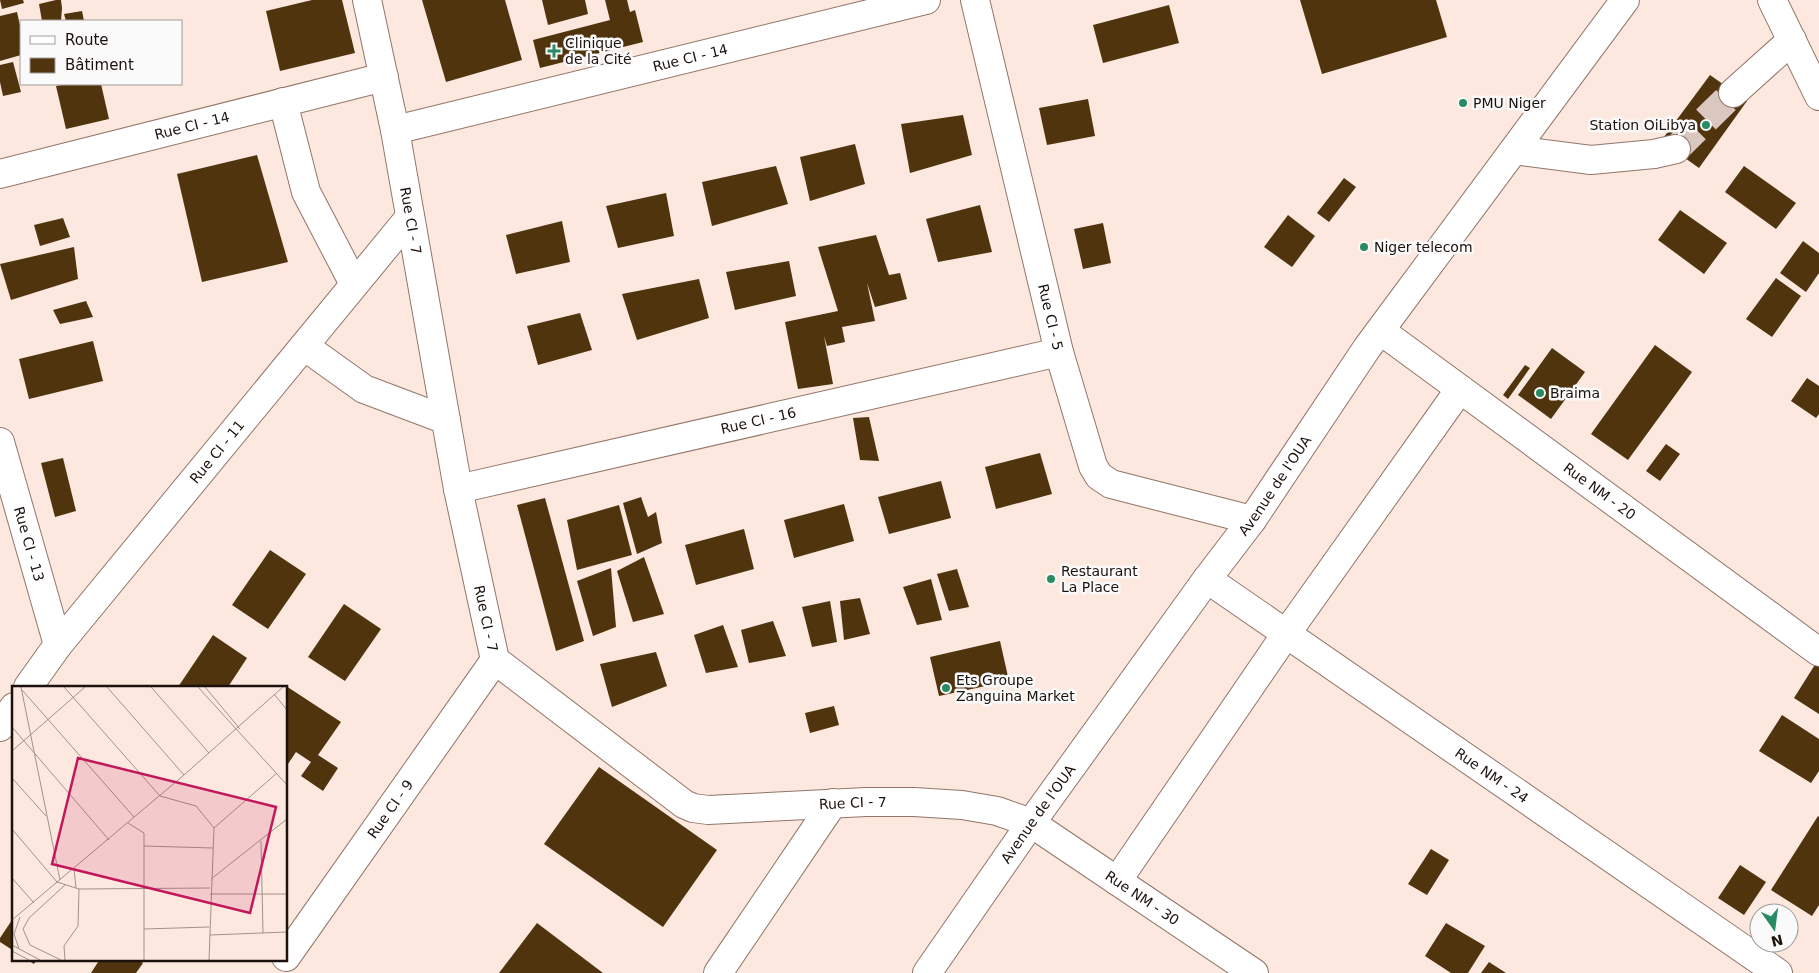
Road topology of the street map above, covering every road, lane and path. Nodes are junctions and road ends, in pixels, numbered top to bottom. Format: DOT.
graph roads {
  1 [pos="367,0"];
  2 [pos="926,0"];
  3 [pos="975,0"];
  4 [pos="1772,0"];
  5 [pos="1621,2"];
  6 [pos="1792,40"];
  7 [pos="384,77"];
  8 [pos="1733,92"];
  9 [pos="1819,96"];
  10 [pos="283,102"];
  11 [pos="395,130"];
  12 [pos="1676,149"];
  13 [pos="1514,150"];
  14 [pos="0,174"];
  15 [pos="410,217"];
  16 [pos="354,284"];
  17 [pos="1381,331"];
  18 [pos="304,346"];
  19 [pos="1059,352"];
  20 [pos="1460,389"];
  21 [pos="446,420"];
  22 [pos="0,442"];
  23 [pos="458,489"];
  24 [pos="1252,520"];
  25 [pos="1207,579"];
  26 [pos="1286,634"];
  27 [pos="58,645"];
  28 [pos="1819,652"];
  29 [pos="494,660"];
  30 [pos="29,686"];
  31 [pos="12,711"];
  32 [pos="0,727"];
  33 [pos="833,803"];
  34 [pos="1031,823"];
  35 [pos="1117,881"];
  36 [pos="288,955"];
  37 [pos="285,960"];
  38 [pos="275,973"];
  39 [pos="718,973"];
  40 [pos="927,973"];
  41 [pos="1254,973"];
  42 [pos="1778,973"];
  1 -- 7 [label="street, Rue CI - 7"];
  2 -- 11 [label="street, Rue CI - 14"];
  3 -- 19 [label="street, Rue CI - 5"];
  4 -- 6 [label="street"];
  5 -- 13 [label="street, Avenue de l'OUA"];
  6 -- 8 [label="street"];
  6 -- 9 [label="street"];
  7 -- 10 [label="street, Rue CI - 14"];
  7 -- 11 [label="street, Rue CI - 7"];
  10 -- 14 [label="street, Rue CI - 14"];
  10 -- 16 [label="street"];
  11 -- 15 [label="street, Rue CI - 7"];
  12 -- 13 [label="street"];
  13 -- 17 [label="street, Avenue de l'OUA"];
  15 -- 16 [label="street, Rue CI - 11"];
  15 -- 21 [label="street, Rue CI - 7"];
  16 -- 18 [label="street, Rue CI - 11"];
  17 -- 20 [label="street, Rue NM - 20"];
  17 -- 24 [label="street, Avenue de l'OUA"];
  18 -- 21 [label="street"];
  18 -- 27 [label="street, Rue CI - 11"];
  19 -- 23 [label="street, Rue CI - 16"];
  19 -- 24 [label="street, Rue CI - 5"];
  20 -- 26 [label="street"];
  20 -- 28 [label="street, Rue NM - 20"];
  21 -- 23 [label="street, Rue CI - 7"];
  22 -- 27 [label="street, Rue CI - 13"];
  23 -- 29 [label="street, Rue CI - 7"];
  24 -- 25 [label="street, Avenue de l'OUA"];
  25 -- 26 [label="street, Rue NM - 24"];
  25 -- 34 [label="street, Avenue de l'OUA"];
  26 -- 35 [label="street"];
  26 -- 42 [label="street, Rue NM - 24"];
  27 -- 30 [label="street, Rue CI - 11"];
  29 -- 33 [label="street, Rue CI - 7"];
  29 -- 36 [label="street, Rue CI - 9"];
  31 -- 32 [label="street"];
  33 -- 34 [label="street, Rue CI - 7"];
  33 -- 39 [label="street"];
  34 -- 35 [label="street, Rue NM - 30"];
  34 -- 40 [label="street, Avenue de l'OUA"];
  35 -- 41 [label="street, Rue NM - 30"];
  37 -- 38 [label="street, Rue CI - 9"];
}
